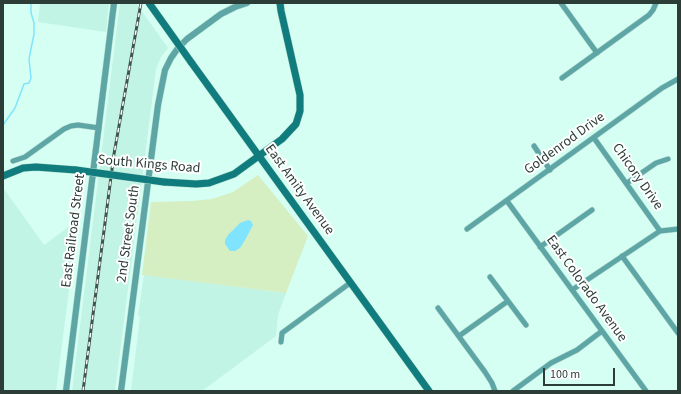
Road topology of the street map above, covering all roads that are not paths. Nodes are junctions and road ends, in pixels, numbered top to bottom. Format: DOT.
graph roads {
  1 [pos="114,3"];
  2 [pos="149,3"];
  3 [pos="247,3"];
  4 [pos="280,3"];
  5 [pos="561,3"];
  6 [pos="656,4"];
  7 [pos="597,53"];
  8 [pos="562,78"];
  9 [pos="678,79"];
  10 [pos="99,128"];
  11 [pos="594,138"];
  12 [pos="534,146"];
  13 [pos="259,156"];
  14 [pos="668,159"];
  15 [pos="13,161"];
  16 [pos="550,170"];
  17 [pos="3,176"];
  18 [pos="627,183"];
  19 [pos="507,201"];
  20 [pos="592,210"];
  21 [pos="467,229"];
  22 [pos="678,229"];
  23 [pos="660,231"];
  24 [pos="540,247"];
  25 [pos="622,256"];
  26 [pos="490,277"];
  27 [pos="350,283"];
  28 [pos="572,290"];
  29 [pos="508,301"];
  30 [pos="438,308"];
  31 [pos="526,325"];
  32 [pos="602,331"];
  33 [pos="678,333"];
  34 [pos="459,336"];
  35 [pos="281,342"];
  36 [pos="66,391"];
  37 [pos="121,391"];
  38 [pos="429,391"];
  39 [pos="495,391"];
  40 [pos="513,391"];
  41 [pos="646,391"];
  1 -- 10 [label="street, East Railroad Street"];
  2 -- 13 [label="main road, East Amity Avenue, bridge"];
  3 -- 37 [label="street, 2nd Street South"];
  4 -- 13 [label="main road, South Kings Road"];
  5 -- 7 [label="street"];
  6 -- 7 [label="street"];
  7 -- 8 [label="street"];
  9 -- 11 [label="street, Goldenrod Drive"];
  10 -- 15 [label="street"];
  10 -- 36 [label="street, East Railroad Street"];
  11 -- 16 [label="street, Goldenrod Drive"];
  11 -- 18 [label="street, Chicory Drive"];
  12 -- 16 [label="street"];
  13 -- 17 [label="main road, South Kings Road, bridge"];
  13 -- 27 [label="main road, East Amity Avenue"];
  14 -- 18 [label="street"];
  16 -- 19 [label="street, Goldenrod Drive"];
  18 -- 23 [label="street, Chicory Drive"];
  19 -- 21 [label="street, Goldenrod Drive"];
  19 -- 24 [label="street, East Colorado Avenue"];
  20 -- 24 [label="street"];
  22 -- 23 [label="street"];
  23 -- 25 [label="street"];
  24 -- 28 [label="street, East Colorado Avenue"];
  25 -- 28 [label="street"];
  25 -- 33 [label="street"];
  26 -- 29 [label="street"];
  27 -- 35 [label="street"];
  27 -- 38 [label="main road, East Amity Avenue"];
  28 -- 32 [label="street, East Colorado Avenue"];
  29 -- 31 [label="street"];
  29 -- 34 [label="street"];
  30 -- 34 [label="street"];
  32 -- 40 [label="street"];
  32 -- 41 [label="street, East Colorado Avenue"];
  34 -- 39 [label="street"];
}
